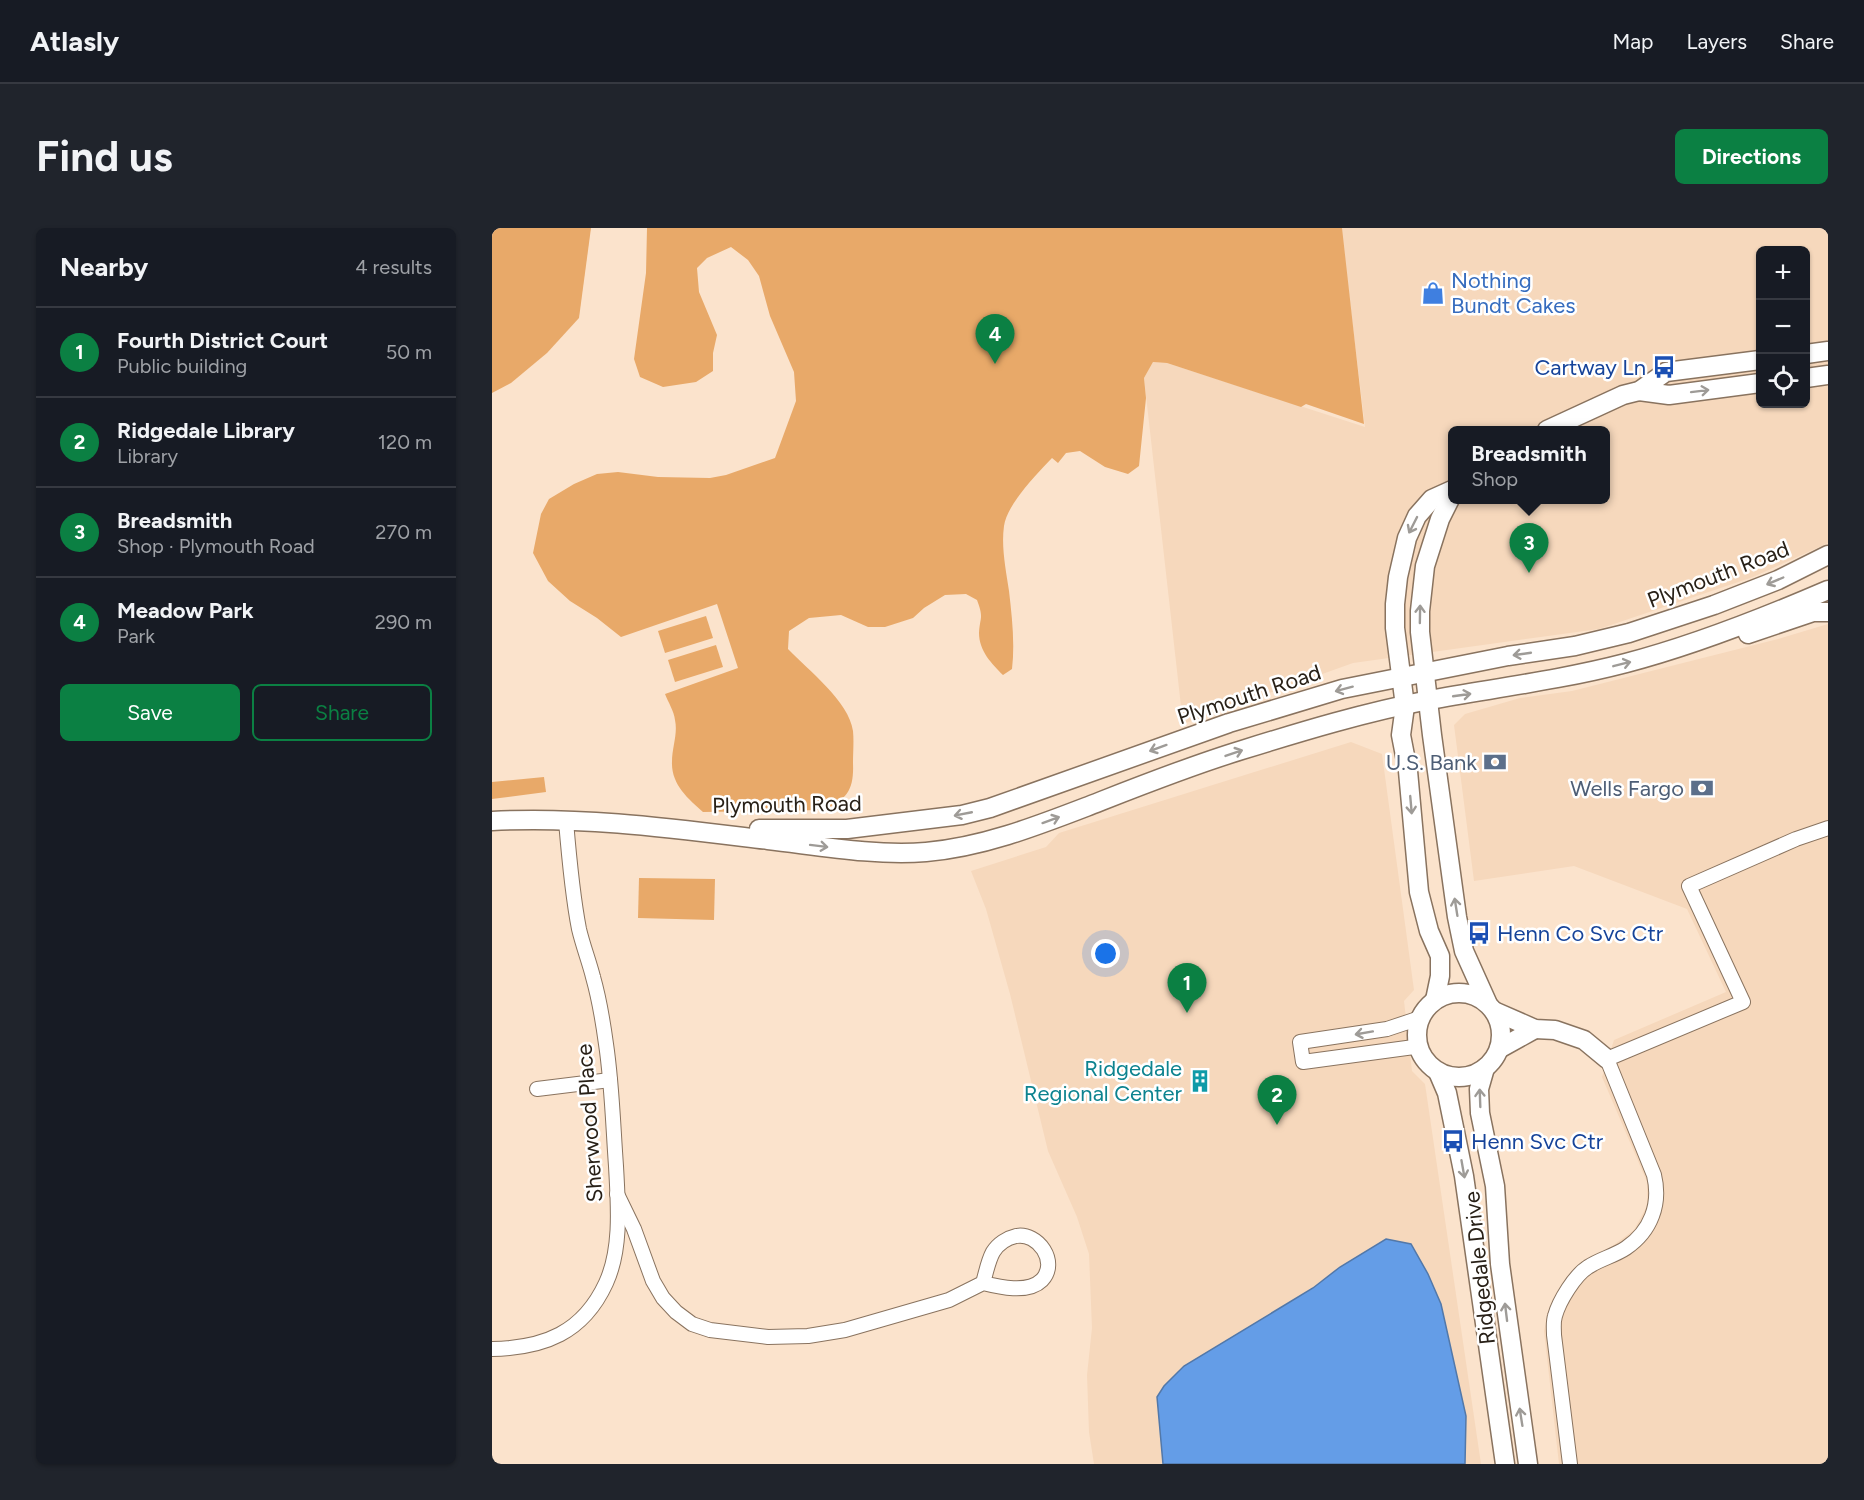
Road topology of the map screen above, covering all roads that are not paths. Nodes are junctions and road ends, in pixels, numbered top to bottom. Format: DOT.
graph roads {
  1 [pos="1828,351"];
  2 [pos="1810,353"];
  3 [pos="1756,361"];
  4 [pos="1828,375"];
  5 [pos="1810,377"];
  6 [pos="1756,384"];
  7 [pos="1639,391"];
  8 [pos="1556,426"];
  9 [pos="1448,492"];
  10 [pos="1448,503"];
  11 [pos="1828,555"];
  12 [pos="1828,590"];
  13 [pos="1828,612"];
  14 [pos="1656,655"];
  15 [pos="1425,672"];
  16 [pos="1401,677"];
  17 [pos="1428,700"];
  18 [pos="1405,706"];
  19 [pos="1019,797"];
  20 [pos="492,821"];
  21 [pos="566,821"];
  22 [pos="1028,828"];
  23 [pos="1828,828"];
  24 [pos="678,829"];
  25 [pos="1435,1000"];
  26 [pos="1490,1007"];
  27 [pos="1420,1018"];
  28 [pos="1535,1029"];
  29 [pos="1499,1049"];
  30 [pos="1420,1051"];
  31 [pos="1607,1059"];
  32 [pos="1485,1068"];
  33 [pos="1438,1071"];
  34 [pos="610,1080"];
  35 [pos="537,1089"];
  36 [pos="617,1194"];
  37 [pos="983,1283"];
  38 [pos="492,1349"];
  39 [pos="1505,1464"];
  40 [pos="1528,1464"];
  41 [pos="1570,1464"];
  1 -- 2 [label="main road"];
  3 -- 7 [label="main road"];
  4 -- 5 [label="main road"];
  7 -- 6 [label="main road, one-way"];
  7 -- 8 [label="main road"];
  9 -- 16 [label="main road, one-way"];
  15 -- 10 [label="main road, one-way"];
  11 -- 15 [label="main road, Plymouth Road, one-way"];
  12 -- 14 [label="main road, Plymouth Road"];
  13 -- 14 [label="main road"];
  17 -- 14 [label="main road, Plymouth Road, one-way"];
  15 -- 16 [label="main road, Plymouth Road"];
  15 -- 17 [label="main road"];
  16 -- 18 [label="main road"];
  16 -- 19 [label="main road, Plymouth Road, one-way"];
  17 -- 18 [label="main road, Plymouth Road"];
  26 -- 17 [label="main road, one-way"];
  22 -- 18 [label="main road, Plymouth Road, one-way"];
  18 -- 25 [label="main road, one-way"];
  19 -- 22 [label="main road"];
  19 -- 24 [label="main road, Plymouth Road, one-way"];
  20 -- 21 [label="main road, Plymouth Road"];
  21 -- 24 [label="main road, Plymouth Road"];
  21 -- 34 [label="street, Sherwood Place"];
  24 -- 22 [label="main road, Plymouth Road, one-way"];
  23 -- 31 [label="street"];
  25 -- 26 [label="main road"];
  25 -- 27 [label="main road"];
  26 -- 28 [label="main road"];
  26 -- 29 [label="main road"];
  27 -- 30 [label="main road"];
  27 -- 30 [label="street, one-way"];
  28 -- 29 [label="main road"];
  28 -- 31 [label="main road"];
  29 -- 32 [label="main road"];
  30 -- 33 [label="main road"];
  31 -- 41 [label="street"];
  32 -- 33 [label="main road"];
  40 -- 32 [label="main road, Ridgedale Drive, one-way"];
  33 -- 39 [label="main road, Ridgedale Drive, one-way"];
  34 -- 35 [label="street"];
  34 -- 36 [label="street, Sherwood Place"];
  36 -- 37 [label="street"];
  36 -- 38 [label="street, Sherwood Place"];
  37 -- 37 [label="street"];
}
